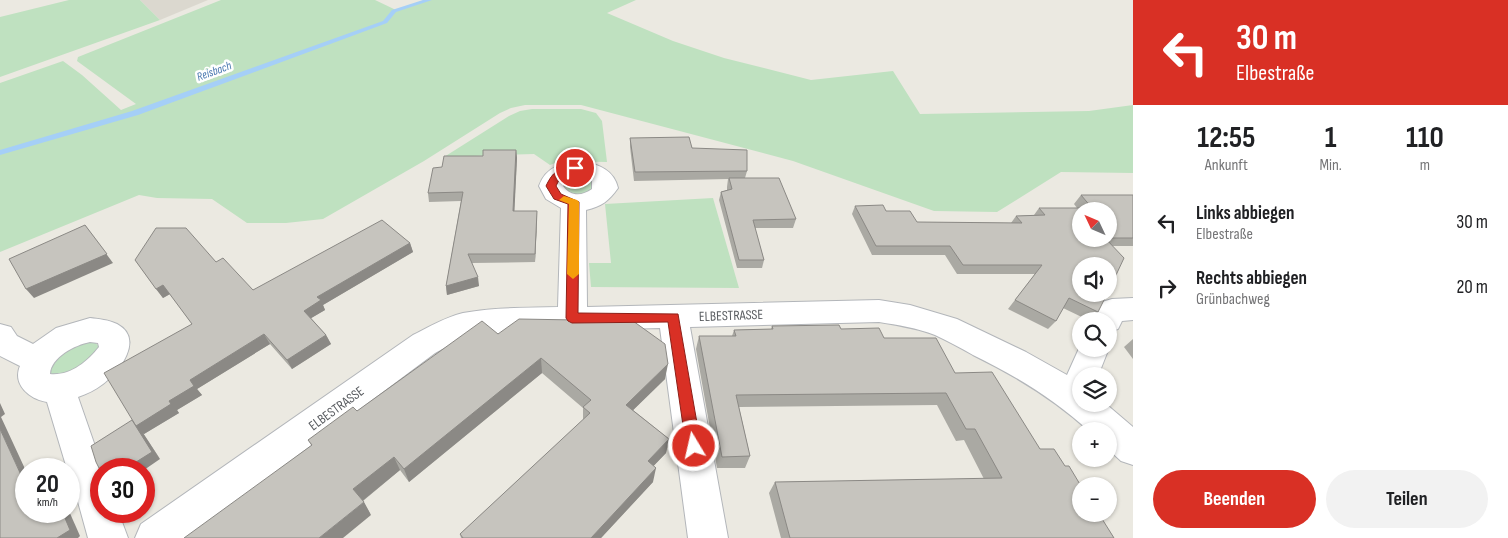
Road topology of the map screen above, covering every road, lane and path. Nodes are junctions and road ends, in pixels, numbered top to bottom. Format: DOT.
graph roads {
  1 [pos="574,202"];
  2 [pos="1133,309"];
  3 [pos="1111,312"];
  4 [pos="674,317"];
  5 [pos="572,318"];
  6 [pos="0,336"];
  7 [pos="37,360"];
  8 [pos="1072,387"];
  9 [pos="58,389"];
  10 [pos="1099,412"];
  11 [pos="1133,449"];
  12 [pos="108,538"];
  13 [pos="155,538"];
  14 [pos="708,538"];
  1 -- 5 [label="street"];
  2 -- 3 [label="street"];
  4 -- 5 [label="street, ELBESTRASSE"];
  4 -- 8 [label="street, ELBESTRASSE"];
  4 -- 14 [label="street"];
  5 -- 13 [label="street, ELBESTRASSE"];
  6 -- 7 [label="street"];
  7 -- 9 [label="street"];
  7 -- 9 [label="street"];
  9 -- 12 [label="street"];
  10 -- 11 [label="street, ELBESTRASSE"];
}
